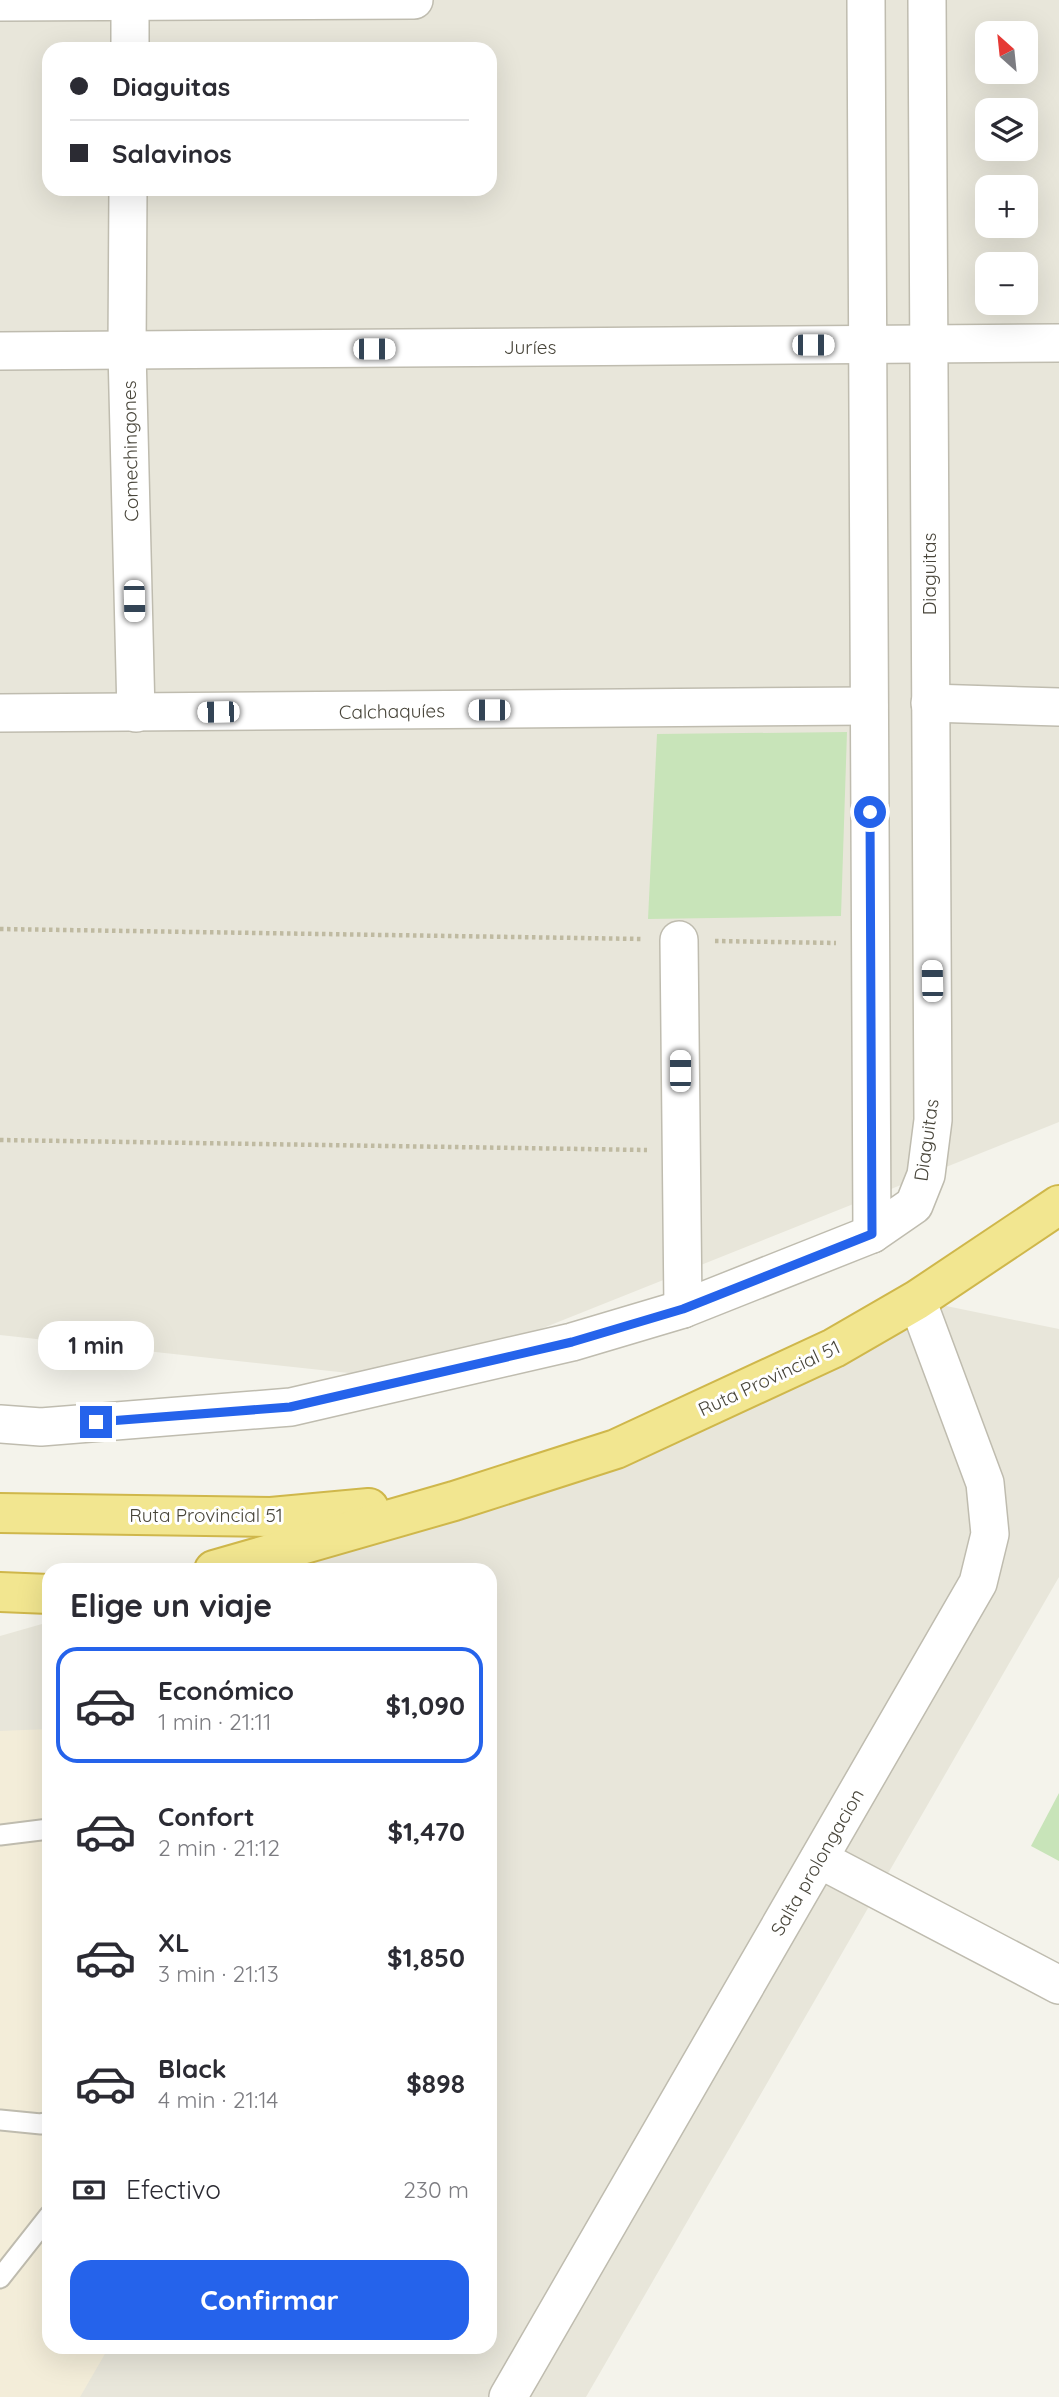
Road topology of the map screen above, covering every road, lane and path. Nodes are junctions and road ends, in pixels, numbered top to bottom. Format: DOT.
graph roads {
  1 [pos="414,0"];
  2 [pos="866,0"];
  3 [pos="927,0"];
  4 [pos="130,1"];
  5 [pos="0,2"];
  6 [pos="130,42"];
  7 [pos="128,196"];
  8 [pos="1059,343"];
  9 [pos="928,344"];
  10 [pos="868,345"];
  11 [pos="0,351"];
  12 [pos="127,351"];
  13 [pos="930,704"];
  14 [pos="869,706"];
  15 [pos="1059,707"];
  16 [pos="0,713"];
  17 [pos="136,713"];
  18 [pos="0,929"];
  19 [pos="679,940"];
  20 [pos="870,943"];
  21 [pos="0,1140"];
  22 [pos="681,1150"];
  23 [pos="1059,1205"];
  24 [pos="872,1234"];
  25 [pos="917,1300"];
  26 [pos="683,1309"];
  27 [pos="0,1424"];
  28 [pos="454,1501"];
  29 [pos="0,1513"];
  30 [pos="238,1563"];
  31 [pos="0,1592"];
  32 [pos="42,1594"];
  33 [pos="42,1830"];
  34 [pos="0,1835"];
  35 [pos="819,1859"];
  36 [pos="1059,1985"];
  37 [pos="0,2120"];
  38 [pos="42,2124"];
  39 [pos="42,2225"];
  40 [pos="0,2278"];
  41 [pos="508,2397"];
  1 -- 4 [label="street"];
  2 -- 10 [label="street"];
  3 -- 9 [label="street, Diaguitas"];
  4 -- 5 [label="street"];
  4 -- 6 [label="street"];
  7 -- 12 [label="street, Comechingones"];
  8 -- 9 [label="street, Juríes"];
  9 -- 10 [label="street, Juríes"];
  9 -- 13 [label="street, Diaguitas"];
  10 -- 12 [label="street, Juríes"];
  10 -- 14 [label="street"];
  11 -- 12 [label="street, Juríes"];
  12 -- 17 [label="street, Comechingones"];
  13 -- 15 [label="street"];
  13 -- 24 [label="street, Diaguitas"];
  14 -- 17 [label="street, Calchaquíes"];
  14 -- 20 [label="street"];
  16 -- 17 [label="street, Calchaquíes"];
  18 -- 19 [label="path"];
  19 -- 20 [label="path"];
  19 -- 22 [label="street"];
  20 -- 24 [label="street"];
  21 -- 22 [label="path"];
  22 -- 26 [label="street"];
  23 -- 25 [label="highway, Ruta Provincial 51"];
  24 -- 26 [label="street, Diaguitas"];
  25 -- 28 [label="highway, Ruta Provincial 51"];
  25 -- 35 [label="street, Salta prolongacion"];
  26 -- 27 [label="street, Diaguitas"];
  28 -- 29 [label="highway, Ruta Provincial 51"];
  28 -- 30 [label="highway, Ruta Provincial 51"];
  31 -- 32 [label="highway"];
  33 -- 34 [label="lane"];
  35 -- 36 [label="street"];
  35 -- 41 [label="street, Salta prolongacion"];
  37 -- 38 [label="lane"];
  39 -- 40 [label="lane"];
}
